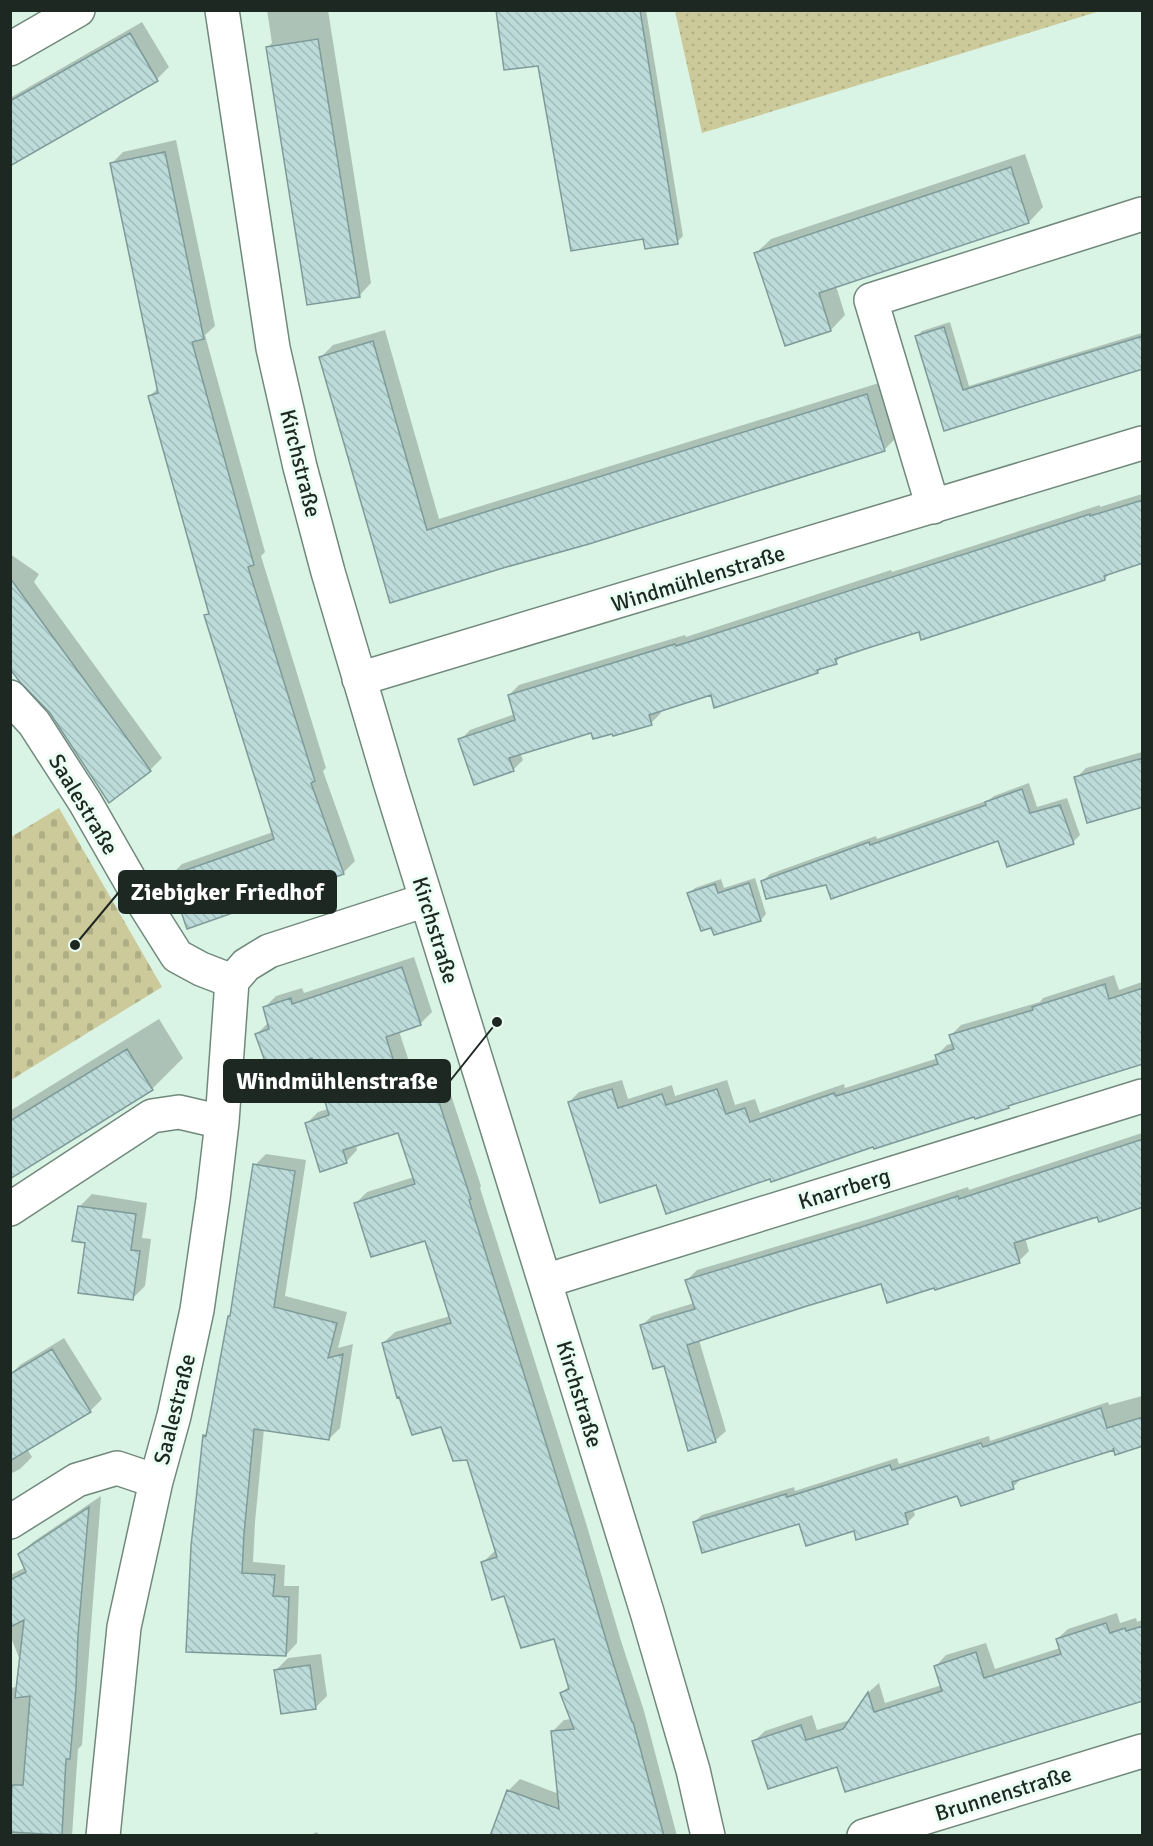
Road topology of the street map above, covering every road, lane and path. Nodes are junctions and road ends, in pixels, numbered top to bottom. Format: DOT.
graph roads {
  1 [pos="78,10"];
  2 [pos="222,10"];
  3 [pos="10,49"];
  4 [pos="1143,213"];
  5 [pos="1143,443"];
  6 [pos="933,507"];
  7 [pos="359,679"];
  8 [pos="10,697"];
  9 [pos="426,900"];
  10 [pos="232,981"];
  11 [pos="1143,1096"];
  12 [pos="222,1122"];
  13 [pos="10,1209"];
  14 [pos="545,1281"];
  15 [pos="156,1480"];
  16 [pos="10,1522"];
  17 [pos="1143,1750"];
  18 [pos="103,1836"];
  19 [pos="708,1836"];
  20 [pos="864,1836"];
  1 -- 3 [label="street"];
  2 -- 7 [label="street, Kirchstraße"];
  4 -- 6 [label="street"];
  5 -- 6 [label="street, Windmühlenstraße"];
  6 -- 7 [label="street, Windmühlenstraße"];
  7 -- 9 [label="street, Kirchstraße"];
  8 -- 10 [label="street, Saalestraße"];
  9 -- 10 [label="street"];
  9 -- 14 [label="street, Kirchstraße"];
  10 -- 12 [label="street, Saalestraße"];
  11 -- 14 [label="street, Knarrberg"];
  12 -- 13 [label="street"];
  12 -- 15 [label="street, Saalestraße"];
  14 -- 19 [label="street, Kirchstraße"];
  15 -- 16 [label="street"];
  15 -- 18 [label="street, Saalestraße"];
  17 -- 20 [label="street, Brunnenstraße"];
}
